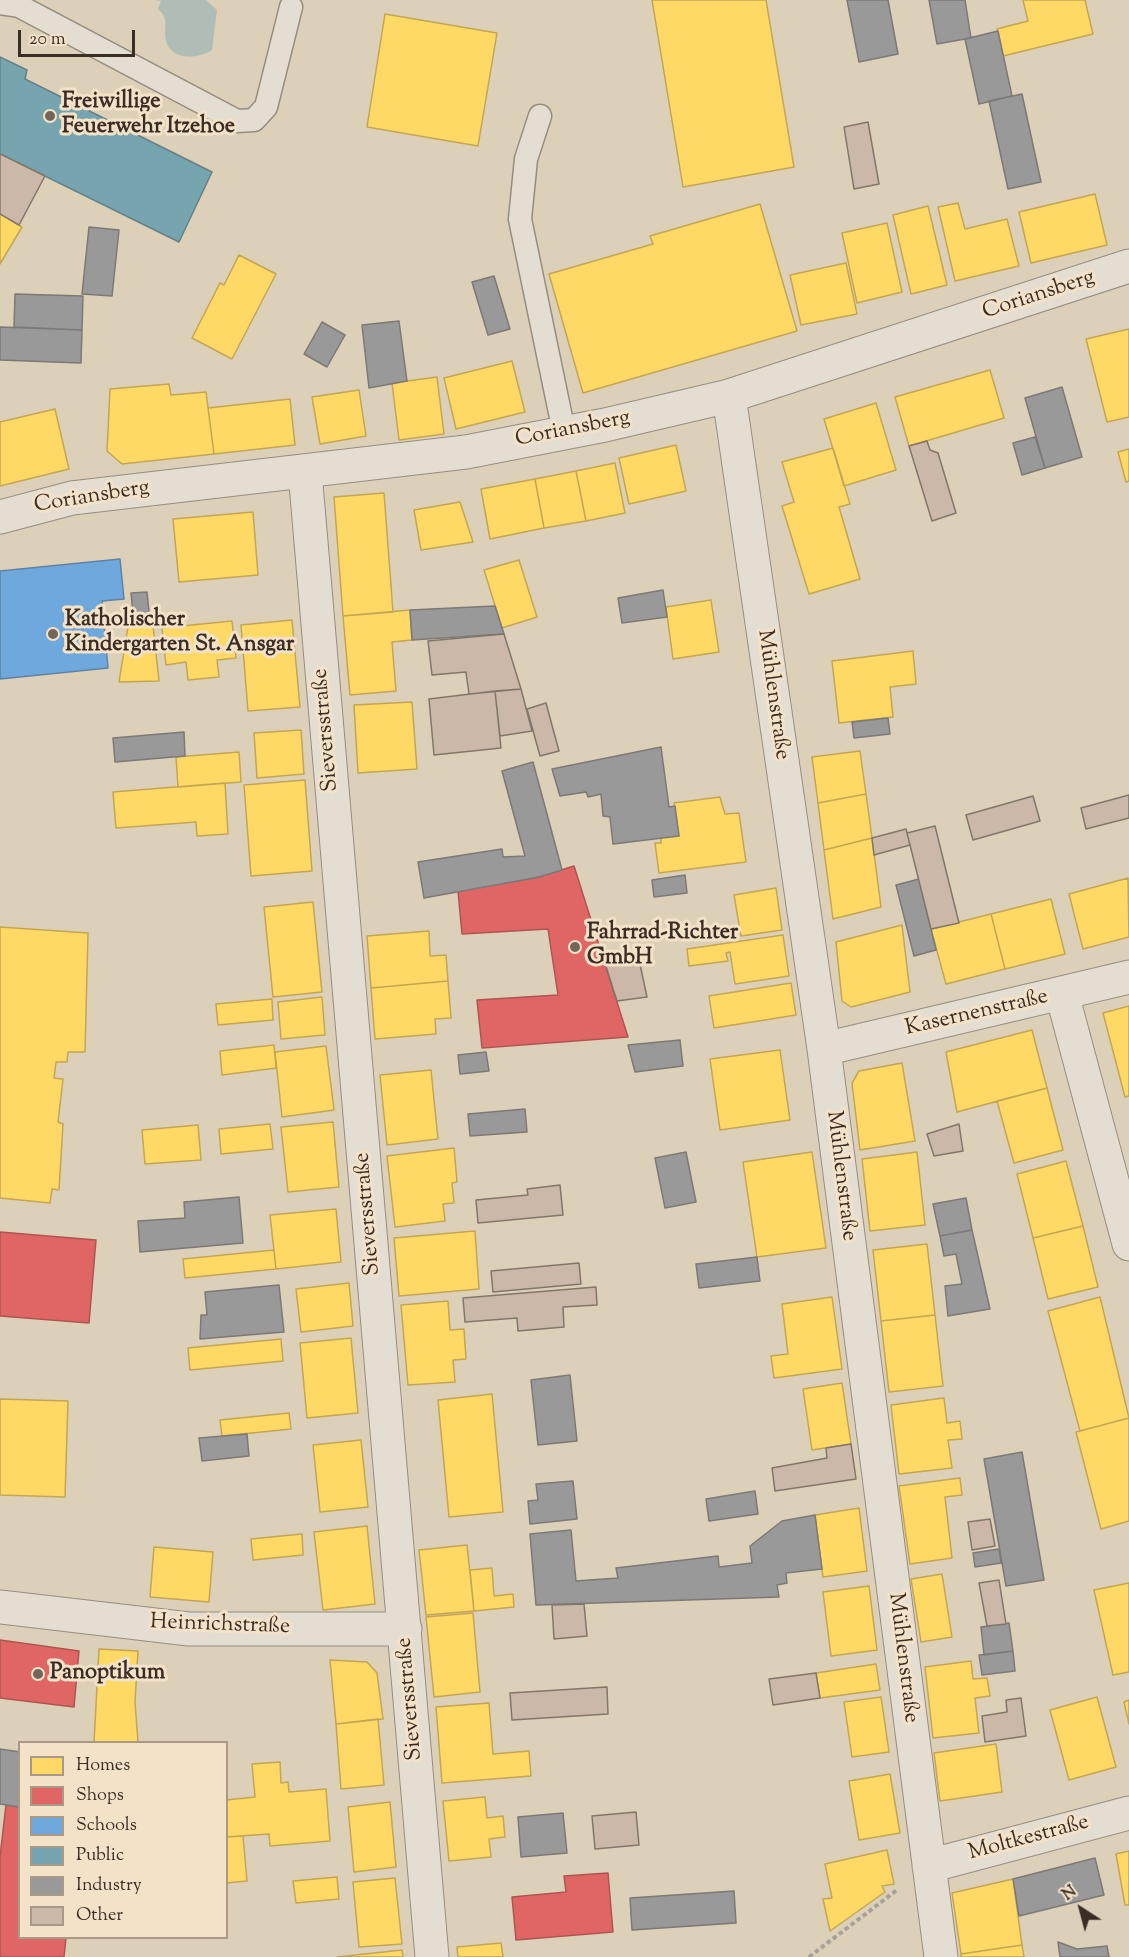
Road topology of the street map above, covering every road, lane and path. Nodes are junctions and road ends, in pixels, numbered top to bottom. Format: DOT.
graph roads {
  1 [pos="13,3"];
  2 [pos="291,7"];
  3 [pos="540,116"];
  4 [pos="1129,266"];
  5 [pos="729,396"];
  6 [pos="564,432"];
  7 [pos="305,472"];
  8 [pos="0,517"];
  9 [pos="1129,977"];
  10 [pos="1062,994"];
  11 [pos="824,1049"];
  12 [pos="1129,1244"];
  13 [pos="0,1607"];
  14 [pos="405,1629"];
  15 [pos="1129,1813"];
  16 [pos="929,1866"];
  17 [pos="432,1957"];
  18 [pos="809,1957"];
  19 [pos="941,1957"];
  1 -- 2 [label="lane"];
  3 -- 6 [label="lane"];
  4 -- 5 [label="street, Coriansberg"];
  5 -- 6 [label="street, Coriansberg"];
  5 -- 11 [label="street, Mühlenstraße"];
  6 -- 7 [label="street, Coriansberg"];
  7 -- 8 [label="street, Coriansberg"];
  7 -- 14 [label="street, Sieversstraße"];
  9 -- 10 [label="street, Kasernenstraße"];
  10 -- 11 [label="street, Kasernenstraße"];
  10 -- 12 [label="street"];
  11 -- 16 [label="street, Mühlenstraße"];
  13 -- 14 [label="street, Heinrichstraße"];
  14 -- 17 [label="street, Sieversstraße"];
  15 -- 16 [label="street, Moltkestraße"];
  16 -- 18 [label="path"];
  16 -- 19 [label="street, Mühlenstraße"];
}
